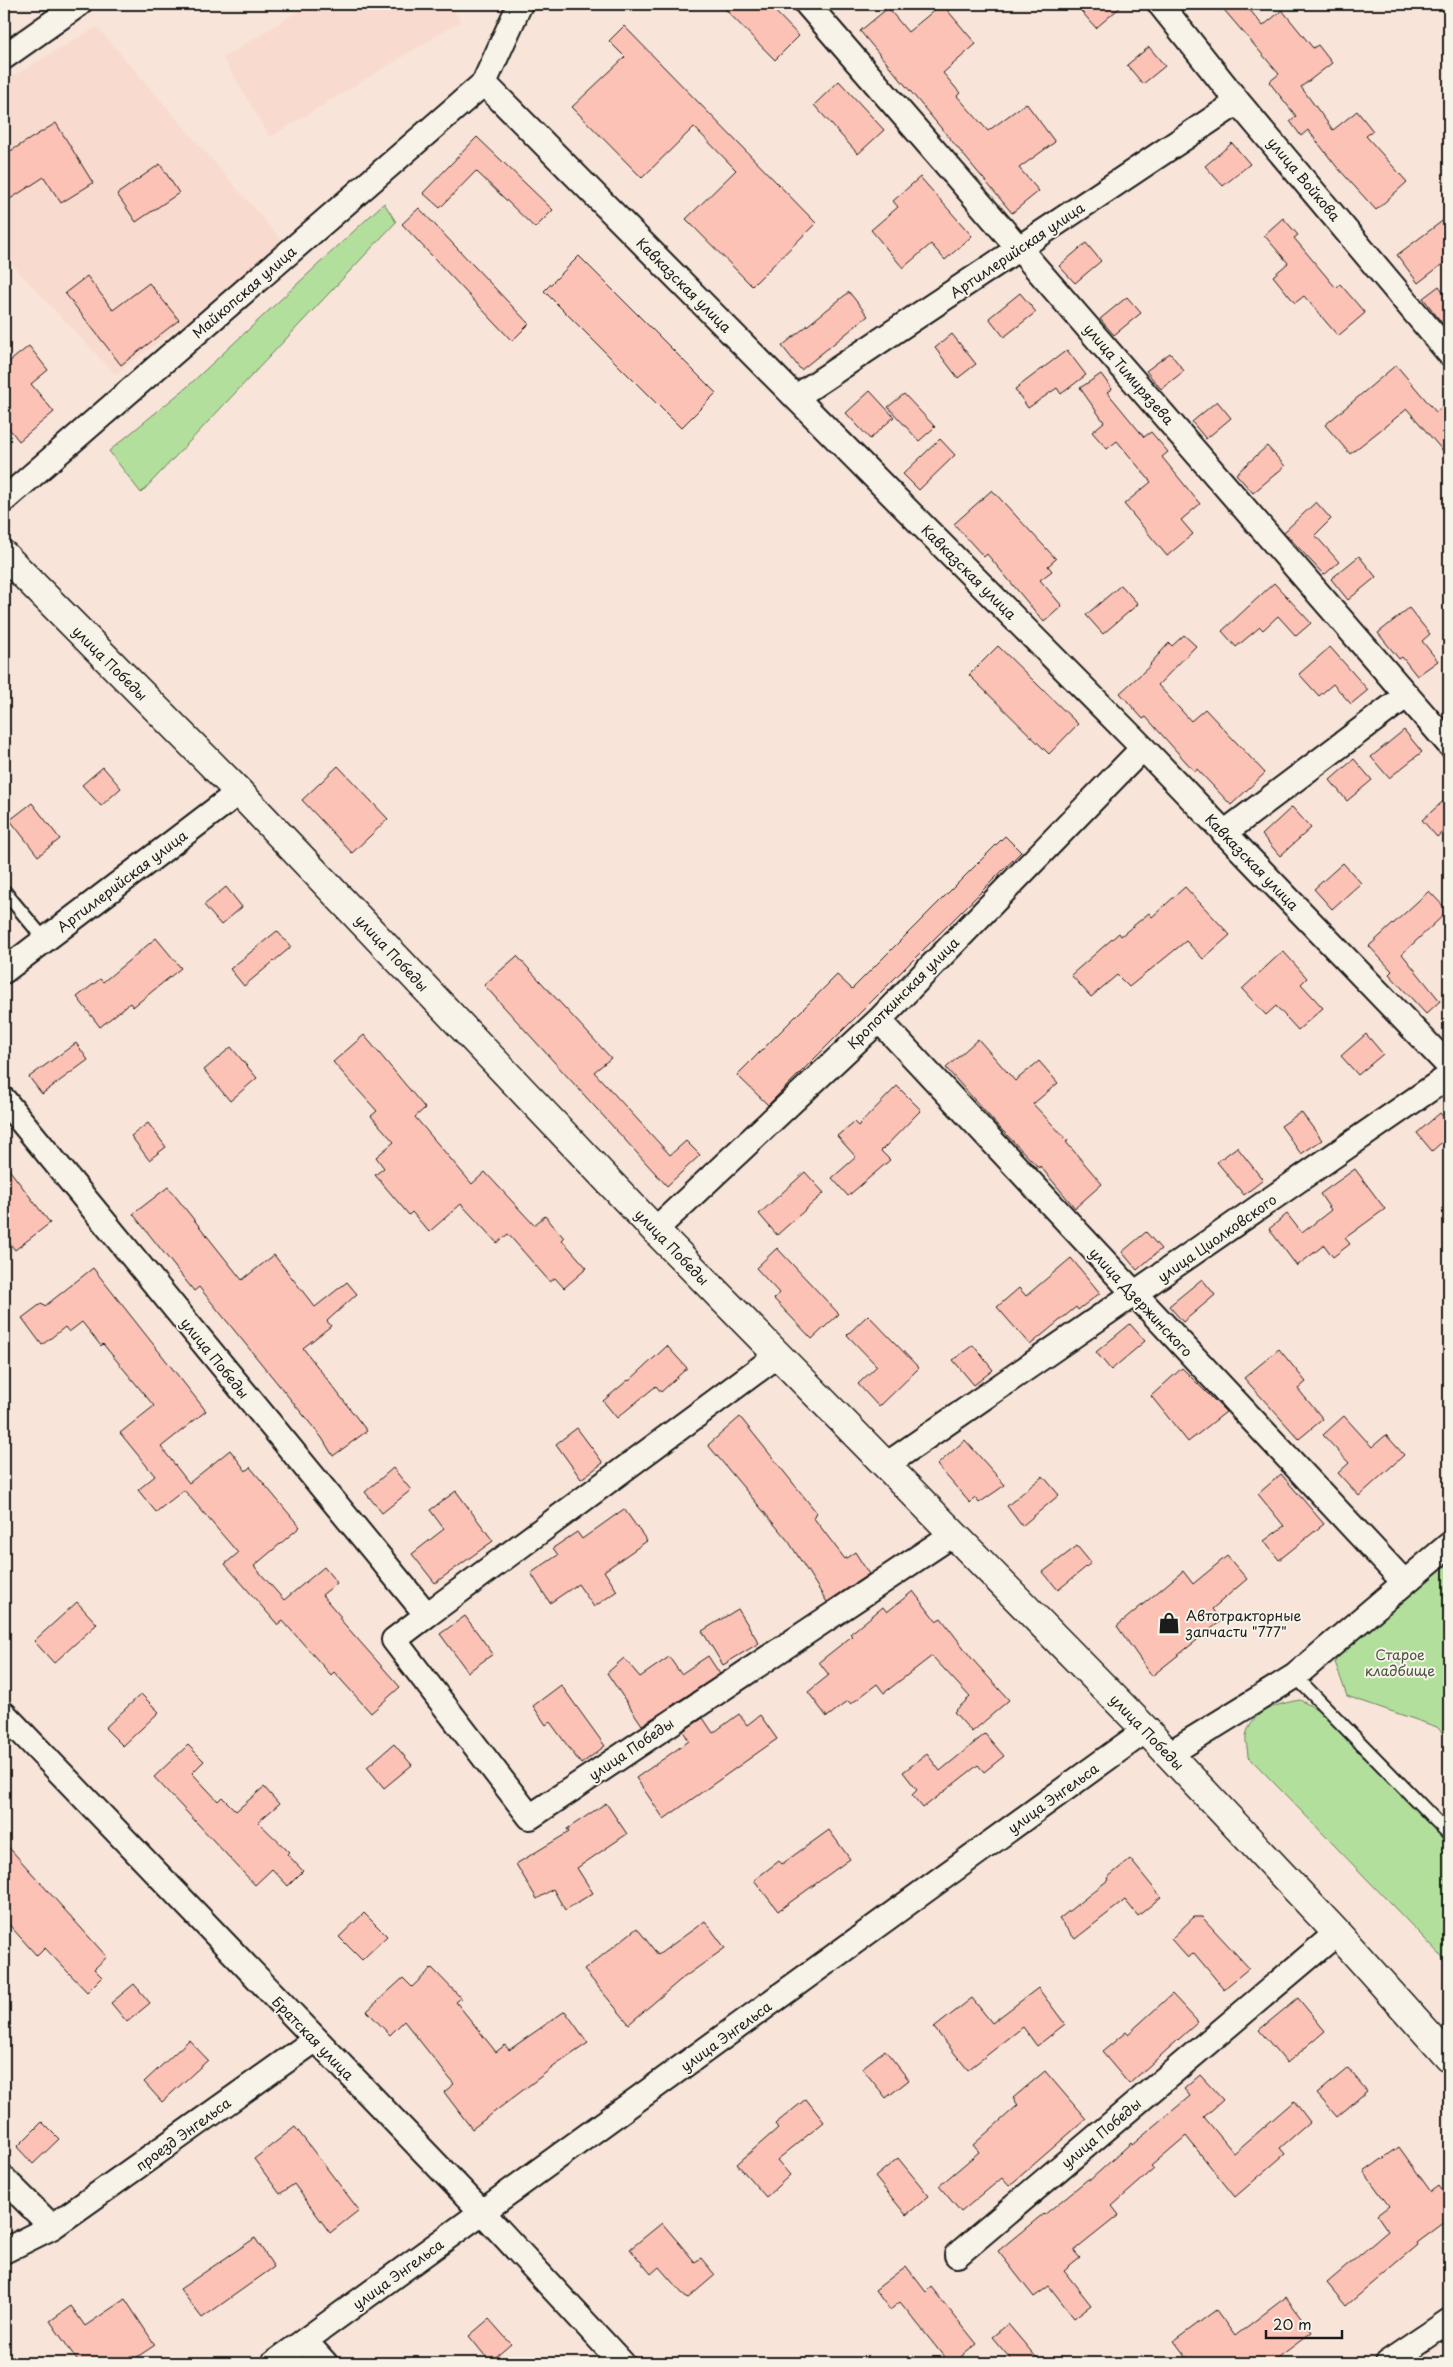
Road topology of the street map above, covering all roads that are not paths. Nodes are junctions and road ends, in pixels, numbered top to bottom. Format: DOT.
graph roads {
  1 [pos="79,4"];
  2 [pos="520,4"];
  3 [pos="807,4"];
  4 [pos="1160,4"];
  5 [pos="4,57"];
  6 [pos="484,84"];
  7 [pos="1238,102"];
  8 [pos="1020,248"];
  9 [pos="1449,353"];
  10 [pos="796,397"];
  11 [pos="4,500"];
  12 [pos="4,555"];
  13 [pos="1407,696"];
  14 [pos="1449,744"];
  15 [pos="1144,748"];
  16 [pos="239,792"];
  17 [pos="1224,833"];
  18 [pos="4,891"];
  19 [pos="45,940"];
  20 [pos="4,971"];
  21 [pos="879,1020"];
  22 [pos="1449,1066"];
  23 [pos="1449,1076"];
  24 [pos="4,1100"];
  25 [pos="655,1230"];
  26 [pos="1134,1296"];
  27 [pos="778,1354"];
  28 [pos="886,1466"];
  29 [pos="952,1534"];
  30 [pos="1449,1545"];
  31 [pos="1404,1582"];
  32 [pos="427,1615"];
  33 [pos="1295,1676"];
  34 [pos="4,1714"];
  35 [pos="1146,1730"];
  36 [pos="1169,1754"];
  37 [pos="1449,1834"];
  38 [pos="1337,1933"];
  39 [pos="315,2040"];
  40 [pos="1449,2058"];
  41 [pos="4,2179"];
  42 [pos="483,2214"];
  43 [pos="52,2228"];
  44 [pos="4,2251"];
  45 [pos="957,2255"];
  46 [pos="1449,2321"];
  47 [pos="305,2341"];
  48 [pos="274,2363"];
  49 [pos="325,2363"];
  50 [pos="622,2363"];
  51 [pos="1387,2363"];
  1 -- 5 [label="street"];
  2 -- 6 [label="street"];
  3 -- 8 [label="street, улица Тимирязева"];
  4 -- 7 [label="street, улица Войкова"];
  6 -- 10 [label="street, Кавказская улица"];
  6 -- 11 [label="street, Майкопская улица"];
  7 -- 8 [label="street, Артиллерийская улица"];
  7 -- 9 [label="street, улица Войкова"];
  8 -- 10 [label="street, Артиллерийская улица"];
  8 -- 13 [label="street, улица Тимирязева"];
  10 -- 15 [label="street, Кавказская улица"];
  12 -- 16 [label="street, улица Победы"];
  13 -- 14 [label="street, улица Тимирязева"];
  13 -- 17 [label="street"];
  15 -- 17 [label="street, Кавказская улица"];
  15 -- 21 [label="street, Кропоткинская улица"];
  16 -- 19 [label="street, Артиллерийская улица"];
  16 -- 25 [label="street, улица Победы"];
  17 -- 22 [label="street, Кавказская улица"];
  18 -- 19 [label="lane"];
  19 -- 20 [label="street, Артиллерийская улица"];
  21 -- 25 [label="street, Кропоткинская улица"];
  21 -- 26 [label="street, улица Дзержинского"];
  23 -- 26 [label="street, улица Циолковского"];
  24 -- 32 [label="street, улица Победы"];
  25 -- 27 [label="street, улица Победы"];
  26 -- 28 [label="street, улица Циолковского"];
  26 -- 31 [label="street, улица Дзержинского"];
  27 -- 28 [label="street, улица Победы"];
  27 -- 32 [label="street, улица Победы"];
  28 -- 29 [label="street, улица Победы"];
  29 -- 32 [label="street, улица Победы"];
  29 -- 35 [label="street, улица Победы"];
  30 -- 31 [label="street"];
  31 -- 33 [label="street"];
  33 -- 36 [label="street"];
  33 -- 37 [label="lane"];
  34 -- 39 [label="street, Братская улица"];
  35 -- 36 [label="street, улица Победы"];
  35 -- 42 [label="street, улица Энгельса"];
  36 -- 38 [label="street, улица Победы"];
  38 -- 40 [label="street, улица Победы"];
  38 -- 45 [label="street, улица Победы"];
  39 -- 42 [label="street, Братская улица"];
  39 -- 43 [label="street, проезд Энгельса"];
  41 -- 43 [label="street"];
  42 -- 47 [label="street, улица Энгельса"];
  42 -- 50 [label="street, Братская улица"];
  43 -- 44 [label="street, проезд Энгельса"];
  46 -- 51 [label="street"];
  47 -- 48 [label="street, улица Энгельса"];
  47 -- 49 [label="street"];
}
